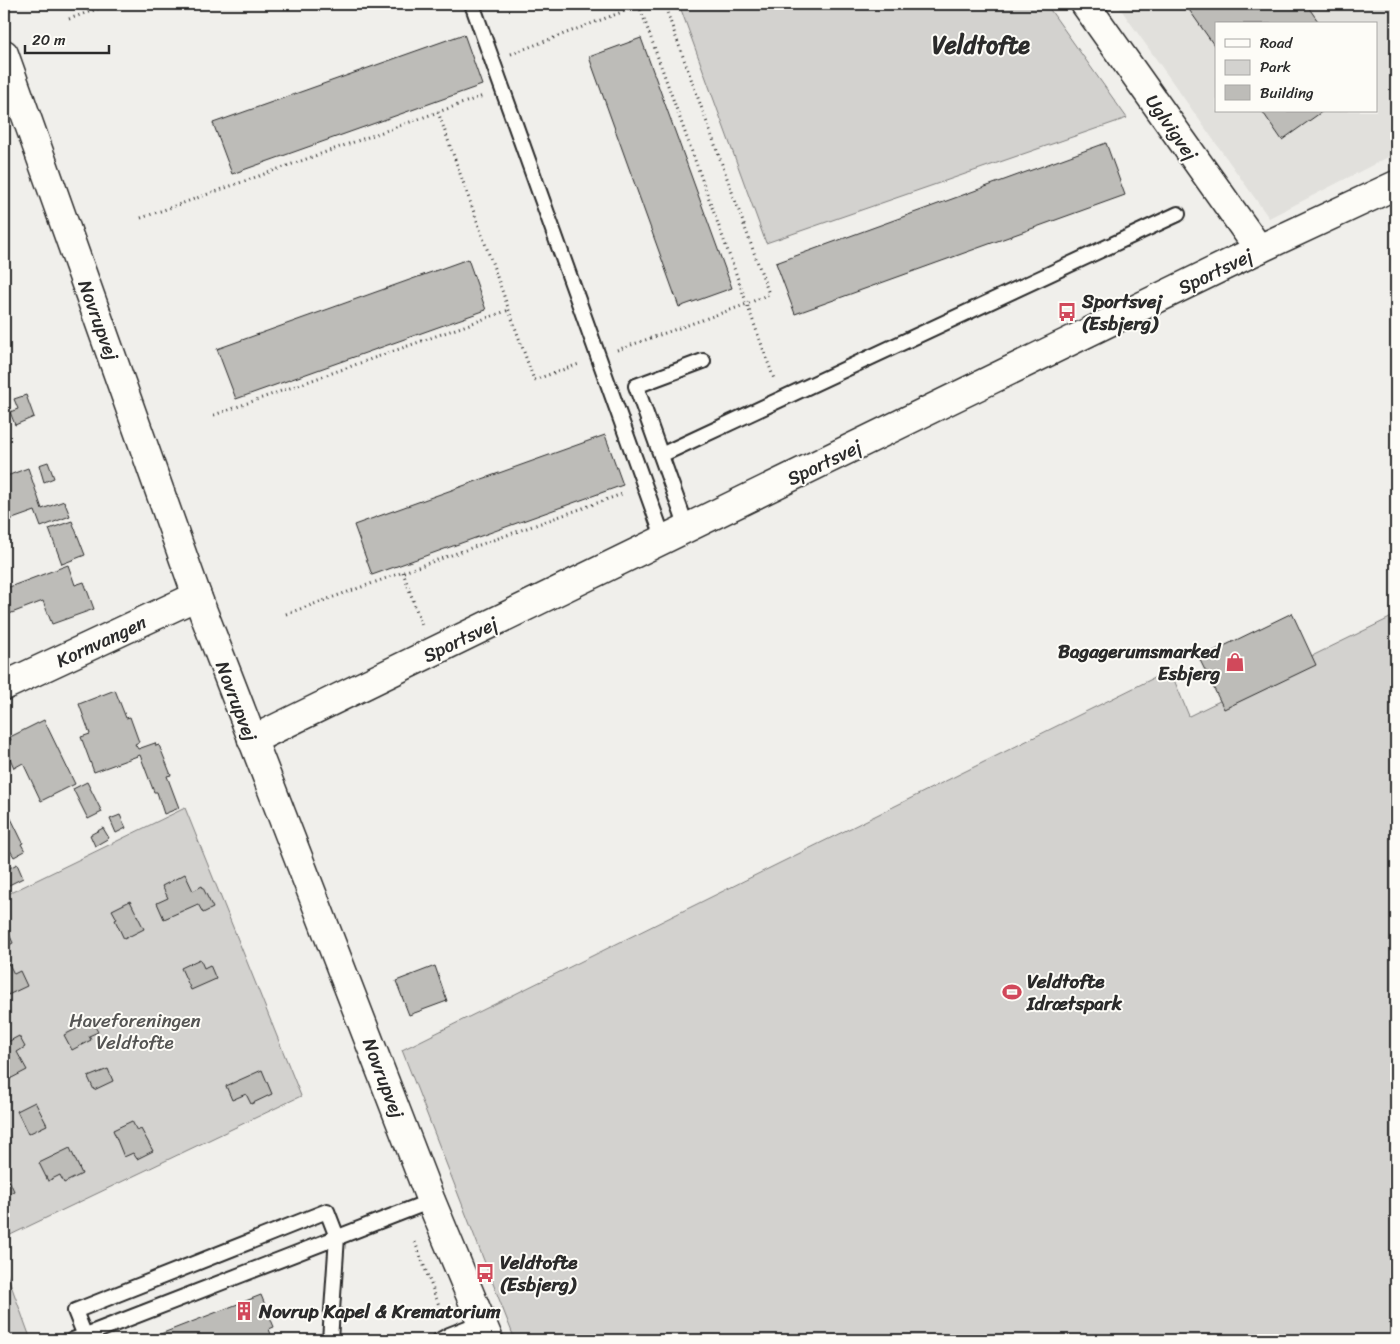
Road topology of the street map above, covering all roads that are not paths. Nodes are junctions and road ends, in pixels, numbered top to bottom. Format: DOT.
graph roads {
  1 [pos="472,4"];
  2 [pos="1085,4"];
  3 [pos="4,54"];
  4 [pos="1396,184"];
  5 [pos="1178,214"];
  6 [pos="1260,250"];
  7 [pos="703,361"];
  8 [pos="661,455"];
  9 [pos="676,534"];
  10 [pos="197,596"];
  11 [pos="4,686"];
  12 [pos="252,740"];
  13 [pos="432,1201"];
  14 [pos="337,1237"];
  15 [pos="486,1331"];
  16 [pos="79,1338"];
  17 [pos="330,1340"];
  18 [pos="440,1340"];
  1 -- 9 [label="lane"];
  2 -- 6 [label="street, Uglvigvej"];
  3 -- 10 [label="street, Novrupvej"];
  4 -- 6 [label="street, Sportsvej"];
  5 -- 8 [label="lane"];
  6 -- 9 [label="street, Sportsvej"];
  7 -- 8 [label="lane"];
  8 -- 9 [label="lane"];
  9 -- 12 [label="street, Sportsvej"];
  10 -- 11 [label="street, Kornvangen"];
  10 -- 12 [label="street, Novrupvej"];
  12 -- 13 [label="street, Novrupvej"];
  13 -- 14 [label="lane"];
  13 -- 15 [label="street, Novrupvej"];
  14 -- 16 [label="lane"];
  14 -- 16 [label="lane"];
  14 -- 17 [label="lane"];
  15 -- 18 [label="lane"];
}
